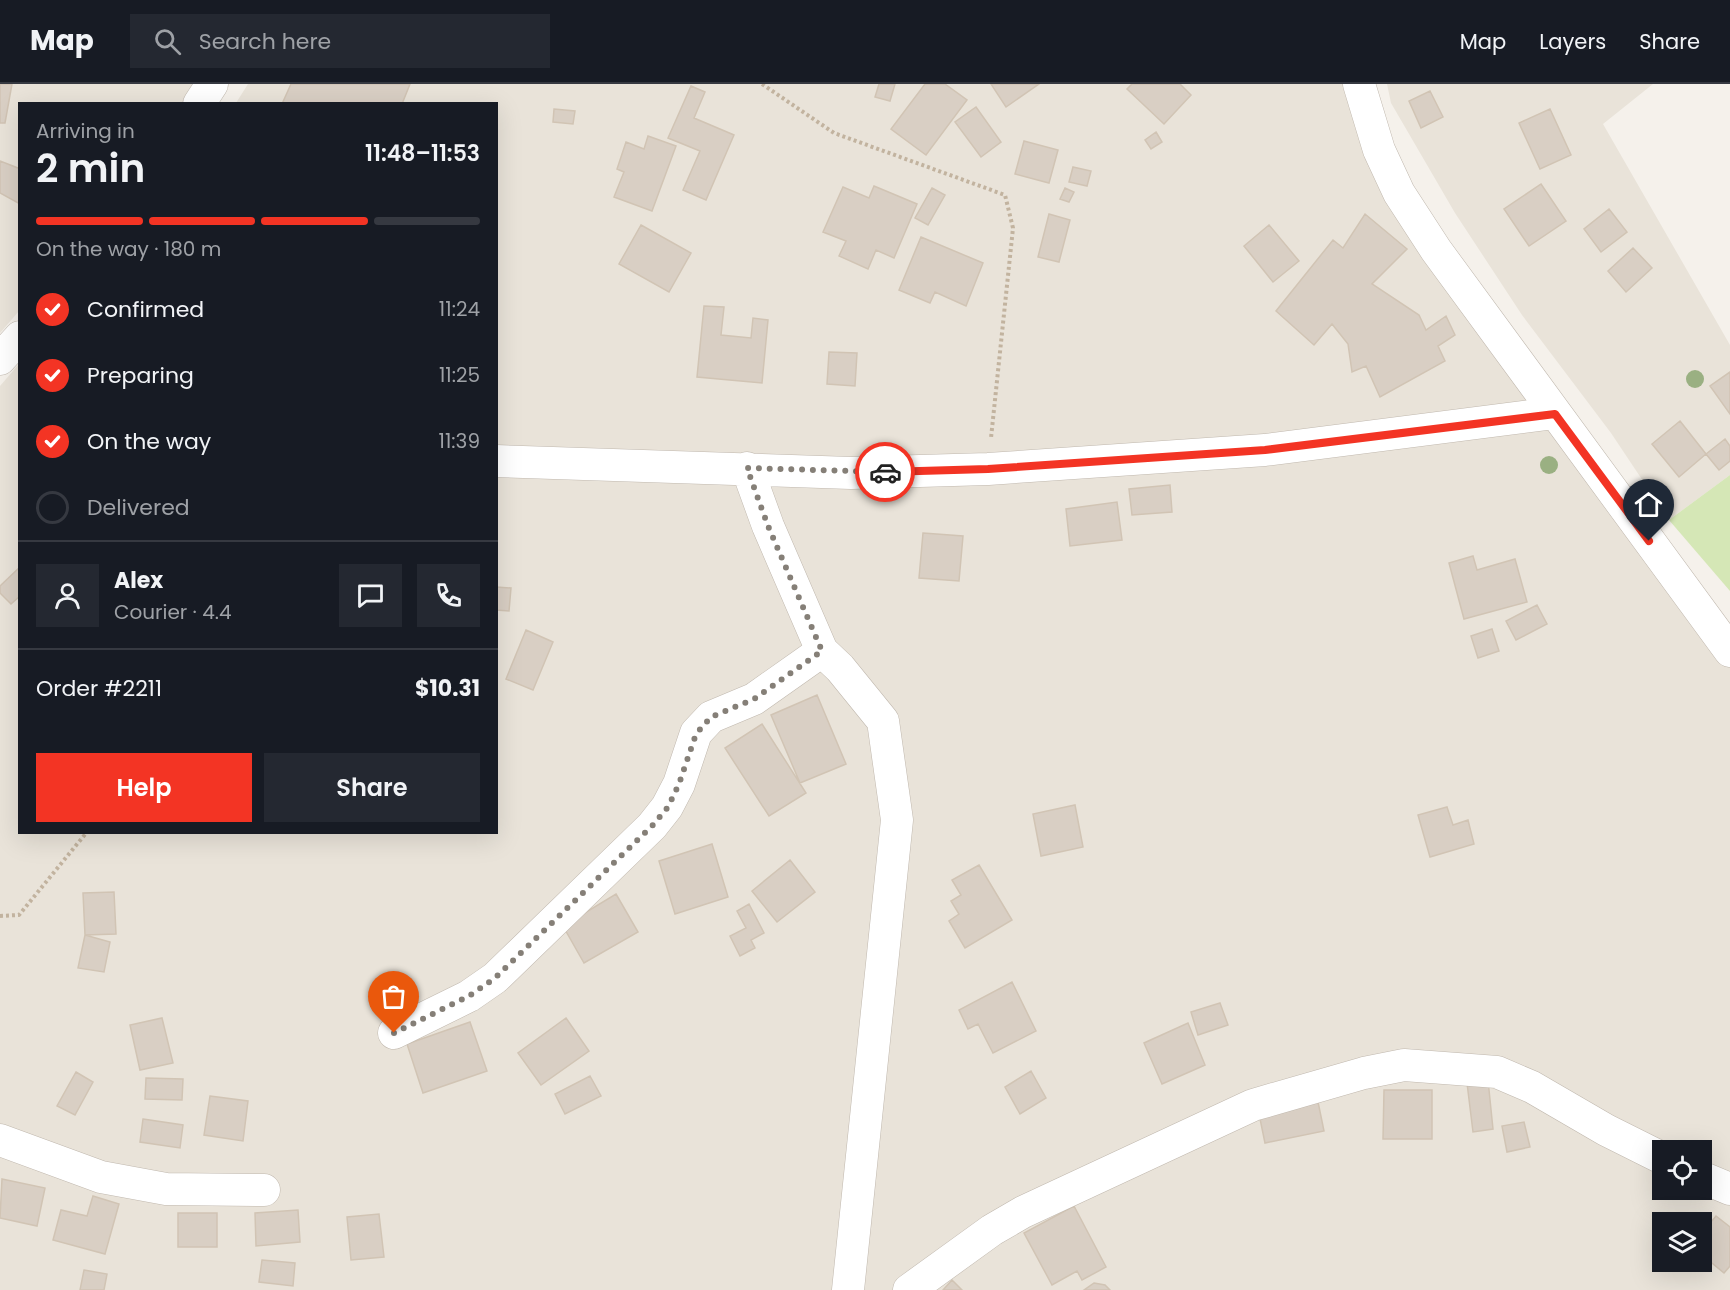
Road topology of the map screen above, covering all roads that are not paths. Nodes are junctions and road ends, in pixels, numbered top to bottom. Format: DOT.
graph roads {
  1 [pos="212,84"];
  2 [pos="1359,84"];
  3 [pos="200,102"];
  4 [pos="18,339"];
  5 [pos="0,359"];
  6 [pos="0,365"];
  7 [pos="18,371"];
  8 [pos="1555,414"];
  9 [pos="498,461"];
  10 [pos="747,468"];
  11 [pos="822,651"];
  12 [pos="1730,651"];
  13 [pos="394,1033"];
  14 [pos="0,1140"];
  15 [pos="1652,1153"];
  16 [pos="1712,1182"];
  17 [pos="1730,1189"];
  18 [pos="264,1190"];
  19 [pos="848,1290"];
  20 [pos="909,1290"];
  1 -- 3 [label="street"];
  2 -- 8 [label="street"];
  4 -- 5 [label="street"];
  6 -- 7 [label="street"];
  8 -- 10 [label="street"];
  8 -- 12 [label="street"];
  9 -- 10 [label="street"];
  10 -- 11 [label="street"];
  11 -- 13 [label="street"];
  11 -- 19 [label="street"];
  14 -- 18 [label="street"];
  15 -- 20 [label="street"];
  16 -- 17 [label="street"];
}
